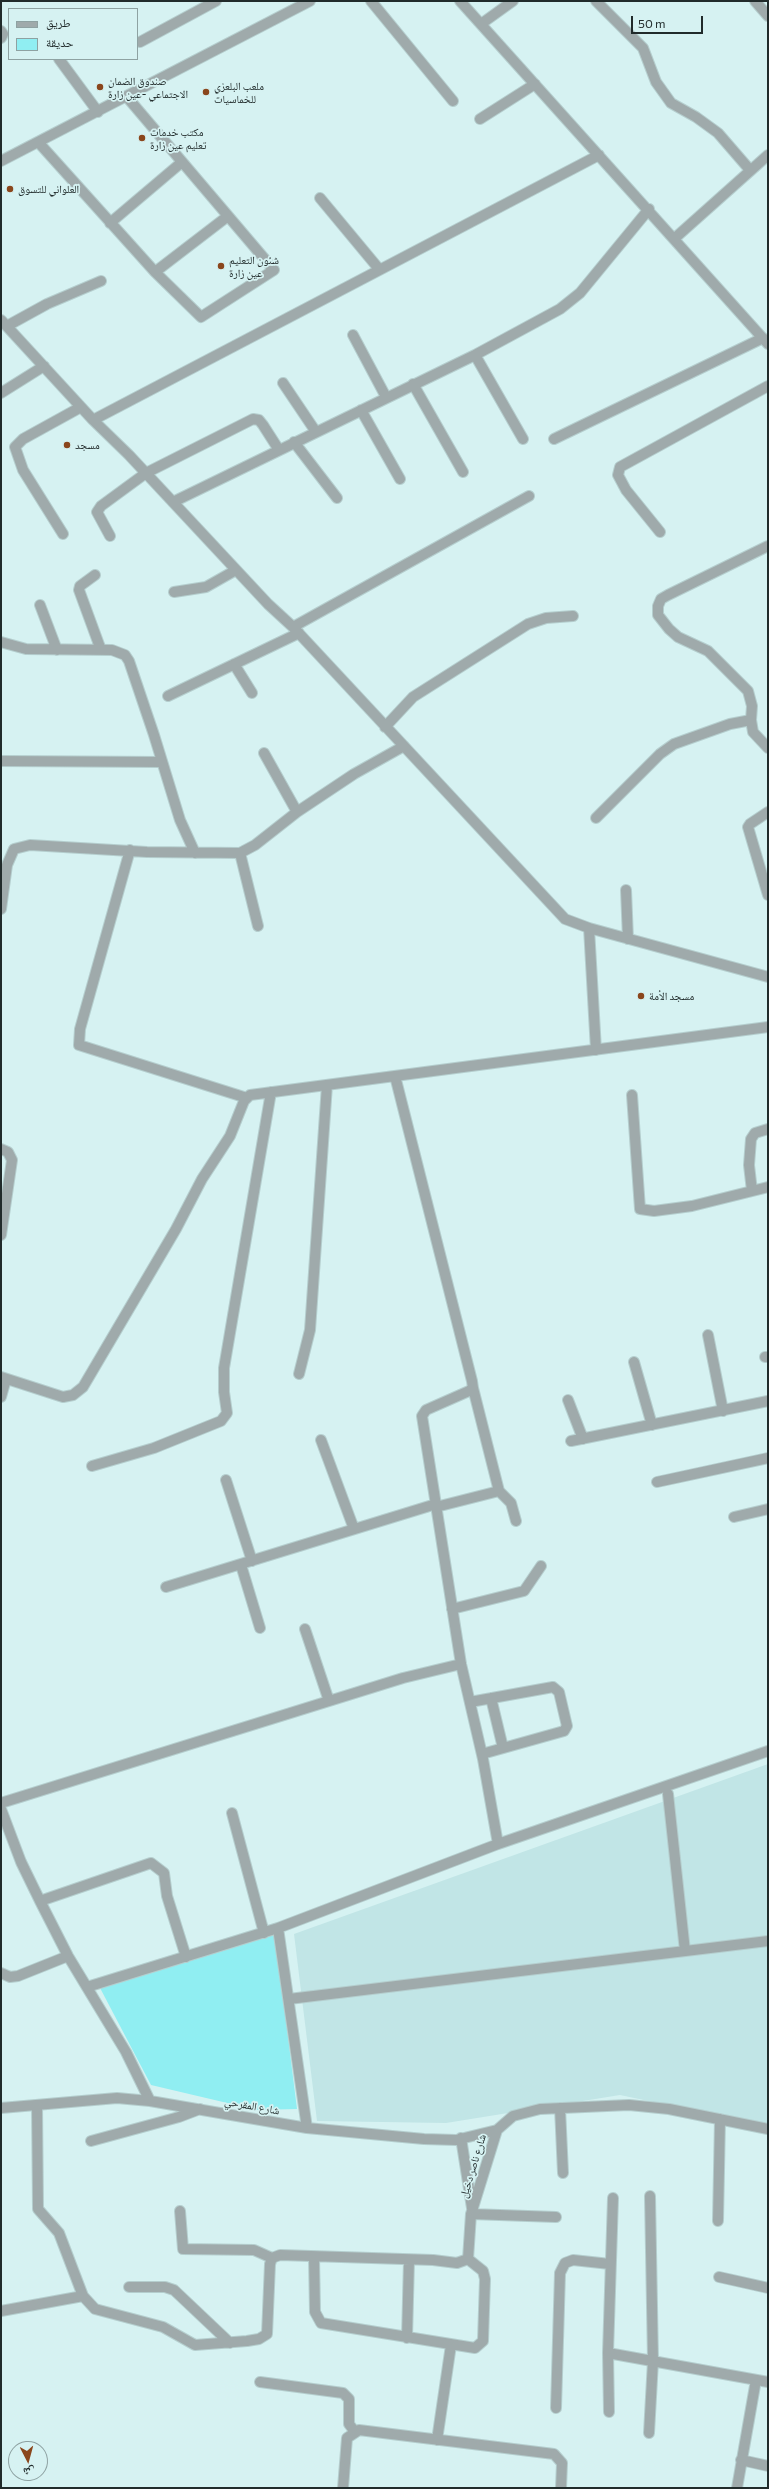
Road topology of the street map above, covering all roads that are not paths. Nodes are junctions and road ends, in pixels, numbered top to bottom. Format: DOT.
graph roads {
  1 [pos="216,1"];
  2 [pos="310,1"];
  3 [pos="371,1"];
  4 [pos="460,1"];
  5 [pos="513,1"];
  6 [pos="596,1"];
  7 [pos="755,1"];
  8 [pos="768,16"];
  9 [pos="481,24"];
  10 [pos="1,31"];
  11 [pos="1,38"];
  12 [pos="140,42"];
  13 [pos="60,60"];
  14 [pos="535,84"];
  15 [pos="127,97"];
  16 [pos="453,101"];
  17 [pos="98,112"];
  18 [pos="480,119"];
  19 [pos="39,143"];
  20 [pos="599,155"];
  21 [pos="768,155"];
  22 [pos="1,161"];
  23 [pos="182,162"];
  24 [pos="750,170"];
  25 [pos="320,198"];
  26 [pos="649,208"];
  27 [pos="228,216"];
  28 [pos="110,223"];
  29 [pos="675,238"];
  30 [pos="379,269"];
  31 [pos="155,272"];
  32 [pos="101,281"];
  33 [pos="4,323"];
  34 [pos="353,335"];
  35 [pos="766,341"];
  36 [pos="475,355"];
  37 [pos="44,366"];
  38 [pos="284,383"];
  39 [pos="413,384"];
  40 [pos="768,386"];
  41 [pos="1,393"];
  42 [pos="386,397"];
  43 [pos="81,407"];
  44 [pos="361,410"];
  45 [pos="93,420"];
  46 [pos="316,432"];
  47 [pos="522,439"];
  48 [pos="554,439"];
  49 [pos="294,442"];
  50 [pos="278,450"];
  51 [pos="463,472"];
  52 [pos="146,473"];
  53 [pos="400,479"];
  54 [pos="529,496"];
  55 [pos="337,498"];
  56 [pos="173,502"];
  57 [pos="660,532"];
  58 [pos="63,534"];
  59 [pos="110,536"];
  60 [pos="768,546"];
  61 [pos="236,570"];
  62 [pos="95,575"];
  63 [pos="174,592"];
  64 [pos="40,605"];
  65 [pos="573,616"];
  66 [pos="296,630"];
  67 [pos="1,642"];
  68 [pos="57,650"];
  69 [pos="101,650"];
  70 [pos="234,664"];
  71 [pos="252,693"];
  72 [pos="168,696"];
  73 [pos="750,720"];
  74 [pos="385,726"];
  75 [pos="404,746"];
  76 [pos="768,748"];
  77 [pos="264,753"];
  78 [pos="1,761"];
  79 [pos="162,762"];
  80 [pos="298,812"];
  81 [pos="768,812"];
  82 [pos="596,818"];
  83 [pos="130,850"];
  84 [pos="194,853"];
  85 [pos="240,853"];
  86 [pos="626,890"];
  87 [pos="768,895"];
  88 [pos="1,909"];
  89 [pos="258,926"];
  90 [pos="589,928"];
  91 [pos="628,939"];
  92 [pos="768,977"];
  93 [pos="768,1027"];
  94 [pos="596,1050"];
  95 [pos="395,1076"];
  96 [pos="327,1085"];
  97 [pos="271,1092"];
  98 [pos="632,1095"];
  99 [pos="247,1098"];
  100 [pos="768,1129"];
  101 [pos="1,1149"];
  102 [pos="768,1187"];
  103 [pos="752,1192"];
  104 [pos="1,1235"];
  105 [pos="708,1335"];
  106 [pos="634,1362"];
  107 [pos="299,1374"];
  108 [pos="4,1378"];
  109 [pos="473,1388"];
  110 [pos="1,1397"];
  111 [pos="568,1400"];
  112 [pos="768,1401"];
  113 [pos="723,1411"];
  114 [pos="652,1425"];
  115 [pos="583,1439"];
  116 [pos="321,1440"];
  117 [pos="571,1441"];
  118 [pos="768,1458"];
  119 [pos="92,1466"];
  120 [pos="226,1480"];
  121 [pos="657,1482"];
  122 [pos="499,1491"];
  123 [pos="436,1506"];
  124 [pos="768,1509"];
  125 [pos="734,1517"];
  126 [pos="516,1521"];
  127 [pos="354,1529"];
  128 [pos="252,1561"];
  129 [pos="241,1565"];
  130 [pos="541,1566"];
  131 [pos="166,1587"];
  132 [pos="452,1609"];
  133 [pos="260,1628"];
  134 [pos="305,1629"];
  135 [pos="461,1664"];
  136 [pos="492,1698"];
  137 [pos="328,1701"];
  138 [pos="470,1702"];
  139 [pos="502,1748"];
  140 [pos="768,1751"];
  141 [pos="482,1754"];
  142 [pos="668,1794"];
  143 [pos="1,1804"];
  144 [pos="1,1809"];
  145 [pos="232,1813"];
  146 [pos="498,1844"];
  147 [pos="40,1901"];
  148 [pos="278,1928"];
  149 [pos="264,1933"];
  150 [pos="768,1941"];
  151 [pos="686,1951"];
  152 [pos="68,1956"];
  153 [pos="186,1957"];
  154 [pos="1,1973"];
  155 [pos="87,1987"];
  156 [pos="289,1999"];
  157 [pos="150,2100"];
  158 [pos="37,2105"];
  159 [pos="1,2108"];
  160 [pos="560,2108"];
  161 [pos="200,2109"];
  162 [pos="720,2119"];
  163 [pos="308,2128"];
  164 [pos="768,2129"];
  165 [pos="497,2130"];
  166 [pos="461,2138"];
  167 [pos="91,2141"];
  168 [pos="563,2173"];
  169 [pos="650,2196"];
  170 [pos="613,2198"];
  171 [pos="180,2211"];
  172 [pos="472,2212"];
  173 [pos="556,2217"];
  174 [pos="718,2221"];
  175 [pos="314,2257"];
  176 [pos="272,2258"];
  177 [pos="468,2259"];
  178 [pos="409,2260"];
  179 [pos="610,2264"];
  180 [pos="719,2277"];
  181 [pos="129,2287"];
  182 [pos="768,2288"];
  183 [pos="83,2296"];
  184 [pos="1,2312"];
  185 [pos="407,2338"];
  186 [pos="230,2343"];
  187 [pos="451,2345"];
  188 [pos="608,2352"];
  189 [pos="653,2361"];
  190 [pos="756,2380"];
  191 [pos="260,2382"];
  192 [pos="768,2382"];
  193 [pos="556,2408"];
  194 [pos="609,2412"];
  195 [pos="355,2432"];
  196 [pos="649,2433"];
  197 [pos="437,2440"];
  198 [pos="741,2460"];
  199 [pos="768,2466"];
  200 [pos="343,2488"];
  201 [pos="561,2488"];
  202 [pos="737,2488"];
  1 -- 12 [label="street"];
  2 -- 15 [label="street"];
  3 -- 16 [label="street"];
  4 -- 9 [label="street"];
  5 -- 9 [label="street"];
  6 -- 24 [label="street"];
  7 -- 8 [label="street"];
  9 -- 14 [label="street"];
  10 -- 11 [label="street"];
  13 -- 17 [label="street"];
  14 -- 18 [label="street"];
  14 -- 20 [label="street"];
  15 -- 17 [label="street"];
  15 -- 23 [label="street"];
  17 -- 19 [label="street"];
  19 -- 22 [label="street"];
  19 -- 28 [label="street"];
  20 -- 26 [label="street"];
  20 -- 30 [label="street"];
  21 -- 24 [label="street"];
  23 -- 27 [label="street"];
  23 -- 28 [label="street"];
  24 -- 29 [label="street"];
  25 -- 30 [label="street"];
  26 -- 29 [label="street"];
  26 -- 36 [label="street"];
  27 -- 31 [label="street"];
  27 -- 31 [label="street"];
  28 -- 31 [label="street"];
  29 -- 35 [label="street"];
  30 -- 45 [label="street"];
  32 -- 33 [label="street"];
  33 -- 37 [label="street"];
  34 -- 42 [label="street"];
  35 -- 48 [label="street"];
  36 -- 39 [label="street"];
  36 -- 47 [label="street"];
  37 -- 41 [label="street"];
  37 -- 43 [label="street"];
  38 -- 46 [label="street"];
  39 -- 42 [label="street"];
  39 -- 51 [label="street"];
  40 -- 57 [label="street"];
  42 -- 44 [label="street"];
  43 -- 45 [label="street"];
  43 -- 58 [label="street"];
  44 -- 46 [label="street"];
  44 -- 53 [label="street"];
  45 -- 52 [label="street"];
  46 -- 49 [label="street"];
  49 -- 50 [label="street"];
  49 -- 55 [label="street"];
  50 -- 52 [label="street"];
  50 -- 56 [label="street"];
  52 -- 56 [label="street"];
  52 -- 59 [label="street"];
  54 -- 66 [label="street"];
  56 -- 61 [label="street"];
  60 -- 73 [label="street"];
  61 -- 63 [label="street"];
  61 -- 66 [label="street"];
  62 -- 69 [label="street"];
  64 -- 68 [label="street"];
  65 -- 74 [label="street"];
  66 -- 70 [label="street"];
  66 -- 74 [label="street"];
  67 -- 68 [label="street"];
  68 -- 69 [label="street"];
  69 -- 79 [label="street"];
  70 -- 71 [label="street"];
  70 -- 72 [label="street"];
  73 -- 76 [label="street"];
  73 -- 82 [label="street"];
  74 -- 75 [label="street"];
  75 -- 80 [label="street"];
  75 -- 90 [label="street"];
  77 -- 80 [label="street"];
  78 -- 79 [label="street"];
  79 -- 84 [label="street"];
  80 -- 85 [label="street"];
  81 -- 87 [label="street"];
  83 -- 84 [label="street"];
  83 -- 88 [label="street"];
  83 -- 99 [label="street"];
  84 -- 85 [label="street"];
  85 -- 89 [label="street"];
  86 -- 91 [label="street"];
  90 -- 91 [label="street"];
  90 -- 94 [label="street"];
  91 -- 92 [label="street"];
  93 -- 94 [label="street"];
  94 -- 95 [label="street"];
  95 -- 96 [label="street"];
  95 -- 109 [label="street"];
  96 -- 97 [label="street"];
  96 -- 107 [label="street"];
  97 -- 99 [label="street"];
  97 -- 119 [label="street"];
  98 -- 103 [label="street"];
  99 -- 108 [label="street"];
  100 -- 103 [label="street"];
  101 -- 104 [label="street"];
  102 -- 103 [label="street"];
  105 -- 113 [label="street"];
  106 -- 114 [label="street"];
  108 -- 110 [label="street"];
  109 -- 122 [label="street"];
  109 -- 123 [label="street"];
  111 -- 115 [label="street"];
  112 -- 113 [label="street"];
  113 -- 114 [label="street"];
  114 -- 115 [label="street"];
  115 -- 117 [label="street"];
  116 -- 127 [label="street"];
  118 -- 121 [label="street"];
  120 -- 128 [label="street"];
  122 -- 123 [label="street"];
  122 -- 126 [label="street"];
  123 -- 127 [label="street"];
  123 -- 132 [label="street"];
  124 -- 125 [label="street"];
  127 -- 128 [label="street"];
  128 -- 129 [label="street"];
  129 -- 131 [label="street"];
  129 -- 133 [label="street"];
  130 -- 132 [label="street"];
  132 -- 135 [label="street"];
  134 -- 137 [label="street"];
  135 -- 137 [label="street"];
  135 -- 138 [label="street"];
  136 -- 138 [label="street"];
  136 -- 139 [label="street"];
  136 -- 139 [label="street"];
  137 -- 143 [label="street"];
  138 -- 141 [label="street"];
  139 -- 141 [label="street"];
  140 -- 146 [label="street"];
  141 -- 146 [label="street"];
  142 -- 151 [label="street"];
  144 -- 147 [label="street"];
  145 -- 149 [label="street"];
  146 -- 148 [label="street"];
  147 -- 152 [label="street"];
  147 -- 153 [label="street"];
  148 -- 149 [label="street"];
  148 -- 156 [label="street"];
  149 -- 153 [label="street"];
  150 -- 151 [label="street"];
  151 -- 156 [label="street"];
  152 -- 154 [label="street"];
  152 -- 155 [label="street"];
  153 -- 155 [label="street"];
  155 -- 157 [label="street"];
  156 -- 163 [label="street"];
  157 -- 158 [label="street, شارع المقرحي"];
  157 -- 161 [label="street, شارع المقرحي"];
  158 -- 159 [label="street, شارع المقرحي"];
  158 -- 183 [label="street"];
  160 -- 162 [label="street"];
  160 -- 165 [label="street"];
  160 -- 168 [label="street"];
  161 -- 163 [label="street, شارع المقرحي"];
  161 -- 167 [label="street"];
  162 -- 164 [label="street"];
  162 -- 174 [label="street"];
  163 -- 166 [label="street, شارع المقرحي"];
  165 -- 166 [label="street, شارع المقرحي"];
  165 -- 172 [label="street, شارع ناصر دخيل"];
  166 -- 172 [label="street, شارع ناصر دخيل"];
  169 -- 189 [label="street"];
  170 -- 179 [label="street"];
  171 -- 176 [label="street"];
  172 -- 173 [label="street"];
  172 -- 177 [label="street, شارع ناصر دخيل"];
  175 -- 176 [label="street"];
  175 -- 178 [label="street"];
  175 -- 185 [label="street"];
  176 -- 186 [label="street"];
  177 -- 178 [label="street"];
  177 -- 187 [label="street"];
  178 -- 185 [label="street"];
  179 -- 188 [label="street"];
  179 -- 193 [label="street"];
  180 -- 182 [label="street"];
  181 -- 186 [label="street"];
  183 -- 184 [label="street"];
  183 -- 186 [label="street"];
  185 -- 187 [label="street"];
  187 -- 197 [label="street"];
  188 -- 189 [label="street"];
  188 -- 194 [label="street"];
  189 -- 190 [label="street"];
  189 -- 196 [label="street"];
  190 -- 192 [label="street"];
  190 -- 198 [label="street"];
  191 -- 195 [label="street"];
  195 -- 197 [label="street"];
  195 -- 200 [label="street"];
  197 -- 201 [label="street"];
  198 -- 199 [label="street"];
  198 -- 202 [label="street"];
}
